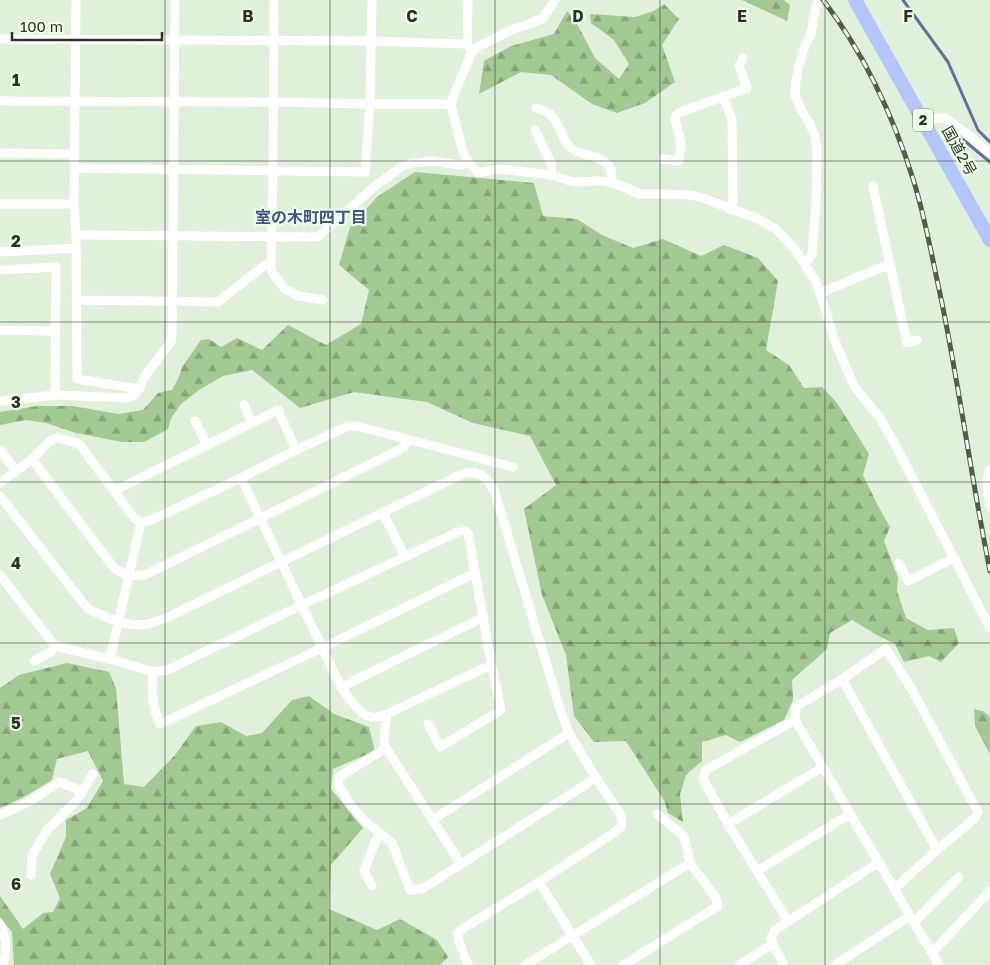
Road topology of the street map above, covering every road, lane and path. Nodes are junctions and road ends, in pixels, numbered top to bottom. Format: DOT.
graph roads {
  1 [pos="76,0"];
  2 [pos="175,0"];
  3 [pos="274,0"];
  4 [pos="372,0"];
  5 [pos="468,0"];
  6 [pos="555,0"];
  7 [pos="820,0"];
  8 [pos="854,0"];
  9 [pos="0,39"];
  10 [pos="76,39"];
  11 [pos="175,40"];
  12 [pos="274,41"];
  13 [pos="371,41"];
  14 [pos="469,48"];
  15 [pos="742,58"];
  16 [pos="723,97"];
  17 [pos="0,101"];
  18 [pos="76,102"];
  19 [pos="175,102"];
  20 [pos="273,102"];
  21 [pos="370,104"];
  22 [pos="451,105"];
  23 [pos="536,108"];
  24 [pos="924,122"];
  25 [pos="535,130"];
  26 [pos="0,153"];
  27 [pos="990,153"];
  28 [pos="75,154"];
  29 [pos="663,159"];
  30 [pos="468,162"];
  31 [pos="75,168"];
  32 [pos="173,169"];
  33 [pos="273,170"];
  34 [pos="552,175"];
  35 [pos="612,183"];
  36 [pos="873,186"];
  37 [pos="0,204"];
  38 [pos="74,204"];
  39 [pos="730,209"];
  40 [pos="76,235"];
  41 [pos="174,235"];
  42 [pos="272,237"];
  43 [pos="990,240"];
  44 [pos="76,248"];
  45 [pos="0,252"];
  46 [pos="804,263"];
  47 [pos="271,265"];
  48 [pos="891,266"];
  49 [pos="0,270"];
  50 [pos="820,293"];
  51 [pos="76,300"];
  52 [pos="323,300"];
  53 [pos="173,302"];
  54 [pos="0,330"];
  55 [pos="55,331"];
  56 [pos="917,340"];
  57 [pos="138,390"];
  58 [pos="54,395"];
  59 [pos="0,401"];
  60 [pos="244,404"];
  61 [pos="195,420"];
  62 [pos="252,423"];
  63 [pos="408,440"];
  64 [pos="207,445"];
  65 [pos="0,450"];
  66 [pos="296,450"];
  67 [pos="32,459"];
  68 [pos="481,459"];
  69 [pos="513,467"];
  70 [pos="990,470"];
  71 [pos="16,471"];
  72 [pos="477,474"];
  73 [pos="241,478"];
  74 [pos="0,483"];
  75 [pos="114,491"];
  76 [pos="0,496"];
  77 [pos="990,506"];
  78 [pos="383,513"];
  79 [pos="261,519"];
  80 [pos="141,522"];
  81 [pos="405,557"];
  82 [pos="954,558"];
  83 [pos="282,562"];
  84 [pos="899,563"];
  85 [pos="475,573"];
  86 [pos="0,575"];
  87 [pos="129,576"];
  88 [pos="302,605"];
  89 [pos="484,617"];
  90 [pos="119,621"];
  91 [pos="990,628"];
  92 [pos="55,646"];
  93 [pos="322,648"];
  94 [pos="110,659"];
  95 [pos="34,661"];
  96 [pos="492,667"];
  97 [pos="154,672"];
  98 [pos="842,679"];
  99 [pos="342,688"];
  100 [pos="387,714"];
  101 [pos="795,720"];
  102 [pos="428,724"];
  103 [pos="569,732"];
  104 [pos="386,748"];
  105 [pos="823,767"];
  106 [pos="93,774"];
  107 [pos="596,778"];
  108 [pos="81,794"];
  109 [pos="657,814"];
  110 [pos="850,814"];
  111 [pos="0,815"];
  112 [pos="432,820"];
  113 [pos="728,824"];
  114 [pos="380,834"];
  115 [pos="937,850"];
  116 [pos="690,862"];
  117 [pos="879,862"];
  118 [pos="461,864"];
  119 [pos="757,871"];
  120 [pos="31,876"];
  121 [pos="959,877"];
  122 [pos="540,882"];
  123 [pos="372,886"];
  124 [pos="894,889"];
  125 [pos="990,891"];
  126 [pos="912,919"];
  127 [pos="788,921"];
  128 [pos="0,924"];
  129 [pos="573,935"];
  130 [pos="773,944"];
  131 [pos="932,953"];
  132 [pos="3,965"];
  133 [pos="468,965"];
  134 [pos="525,965"];
  135 [pos="591,965"];
  136 [pos="623,965"];
  137 [pos="739,965"];
  138 [pos="784,965"];
  139 [pos="835,965"];
  140 [pos="939,965"];
  1 -- 10 [label="street"];
  2 -- 11 [label="street"];
  3 -- 12 [label="street"];
  4 -- 13 [label="street"];
  5 -- 14 [label="street"];
  6 -- 14 [label="street"];
  7 -- 46 [label="street"];
  8 -- 24 [label="highway, 国道2号 / 2"];
  9 -- 10 [label="street"];
  10 -- 11 [label="street"];
  10 -- 18 [label="street"];
  11 -- 12 [label="street"];
  11 -- 19 [label="street"];
  12 -- 13 [label="street"];
  12 -- 20 [label="street"];
  13 -- 14 [label="street"];
  13 -- 21 [label="street"];
  14 -- 22 [label="street"];
  15 -- 16 [label="street"];
  16 -- 29 [label="street"];
  16 -- 39 [label="street"];
  17 -- 18 [label="street"];
  18 -- 19 [label="street"];
  18 -- 28 [label="street"];
  19 -- 20 [label="street"];
  19 -- 32 [label="street"];
  20 -- 21 [label="street"];
  20 -- 33 [label="street"];
  21 -- 22 [label="street"];
  21 -- 33 [label="street"];
  22 -- 30 [label="street"];
  23 -- 35 [label="street"];
  24 -- 27 [label="street"];
  24 -- 43 [label="highway, 国道2号 / 2"];
  25 -- 34 [label="street"];
  26 -- 28 [label="street"];
  28 -- 31 [label="street"];
  30 -- 34 [label="street"];
  30 -- 42 [label="street"];
  31 -- 32 [label="street"];
  31 -- 38 [label="street"];
  32 -- 33 [label="street"];
  32 -- 41 [label="street"];
  33 -- 42 [label="street"];
  34 -- 35 [label="street"];
  35 -- 39 [label="street"];
  36 -- 48 [label="street"];
  37 -- 38 [label="street"];
  38 -- 40 [label="street"];
  39 -- 46 [label="street"];
  40 -- 41 [label="street"];
  40 -- 44 [label="street"];
  41 -- 42 [label="street"];
  41 -- 53 [label="street"];
  42 -- 47 [label="street"];
  44 -- 45 [label="street"];
  44 -- 51 [label="street"];
  46 -- 50 [label="street"];
  47 -- 52 [label="street"];
  47 -- 53 [label="street"];
  48 -- 50 [label="street"];
  48 -- 56 [label="street"];
  49 -- 55 [label="street"];
  50 -- 82 [label="street"];
  51 -- 53 [label="street"];
  51 -- 57 [label="street"];
  53 -- 57 [label="street"];
  54 -- 55 [label="street"];
  55 -- 58 [label="street"];
  57 -- 58 [label="street"];
  58 -- 59 [label="street"];
  60 -- 62 [label="street"];
  61 -- 64 [label="street"];
  62 -- 64 [label="street"];
  62 -- 66 [label="street"];
  63 -- 66 [label="street"];
  63 -- 68 [label="street"];
  63 -- 79 [label="street"];
  64 -- 75 [label="street"];
  65 -- 71 [label="street"];
  66 -- 73 [label="street"];
  67 -- 71 [label="street"];
  67 -- 75 [label="street"];
  67 -- 87 [label="street"];
  68 -- 69 [label="street"];
  68 -- 72 [label="street"];
  70 -- 77 [label="street"];
  71 -- 74 [label="street"];
  72 -- 78 [label="street"];
  72 -- 103 [label="street"];
  73 -- 79 [label="street"];
  73 -- 80 [label="street"];
  75 -- 80 [label="street"];
  76 -- 90 [label="street"];
  78 -- 81 [label="street"];
  78 -- 83 [label="street"];
  79 -- 83 [label="street"];
  79 -- 87 [label="street"];
  80 -- 87 [label="street"];
  81 -- 85 [label="street"];
  81 -- 88 [label="street"];
  82 -- 84 [label="street"];
  82 -- 91 [label="street"];
  83 -- 88 [label="street"];
  83 -- 90 [label="street"];
  85 -- 89 [label="street"];
  85 -- 93 [label="street"];
  86 -- 92 [label="street"];
  87 -- 90 [label="street"];
  88 -- 93 [label="street"];
  88 -- 97 [label="street"];
  89 -- 96 [label="street"];
  89 -- 99 [label="street"];
  90 -- 94 [label="street"];
  92 -- 94 [label="street"];
  92 -- 95 [label="street"];
  93 -- 97 [label="street"];
  93 -- 99 [label="street"];
  94 -- 97 [label="street"];
  96 -- 100 [label="street"];
  96 -- 102 [label="street"];
  98 -- 101 [label="street"];
  98 -- 115 [label="street"];
  98 -- 115 [label="street"];
  99 -- 100 [label="street"];
  100 -- 104 [label="street"];
  101 -- 105 [label="street"];
  101 -- 113 [label="street"];
  103 -- 107 [label="street"];
  103 -- 112 [label="street"];
  104 -- 112 [label="street"];
  104 -- 114 [label="street"];
  105 -- 110 [label="street"];
  105 -- 113 [label="street"];
  106 -- 108 [label="street"];
  107 -- 118 [label="street"];
  107 -- 122 [label="street"];
  108 -- 111 [label="street"];
  108 -- 120 [label="street"];
  109 -- 116 [label="street"];
  110 -- 117 [label="street"];
  110 -- 119 [label="street"];
  112 -- 118 [label="street"];
  113 -- 119 [label="street"];
  114 -- 118 [label="street"];
  114 -- 123 [label="street"];
  115 -- 124 [label="street"];
  116 -- 129 [label="street"];
  116 -- 136 [label="street"];
  117 -- 124 [label="street"];
  117 -- 127 [label="street"];
  119 -- 127 [label="street"];
  121 -- 126 [label="street"];
  122 -- 129 [label="street"];
  122 -- 133 [label="street"];
  124 -- 126 [label="street"];
  125 -- 131 [label="street"];
  126 -- 131 [label="street"];
  126 -- 139 [label="street"];
  127 -- 130 [label="street"];
  128 -- 132 [label="street"];
  129 -- 134 [label="street"];
  129 -- 135 [label="street"];
  130 -- 137 [label="street"];
  130 -- 138 [label="street"];
  131 -- 140 [label="street"];
}
